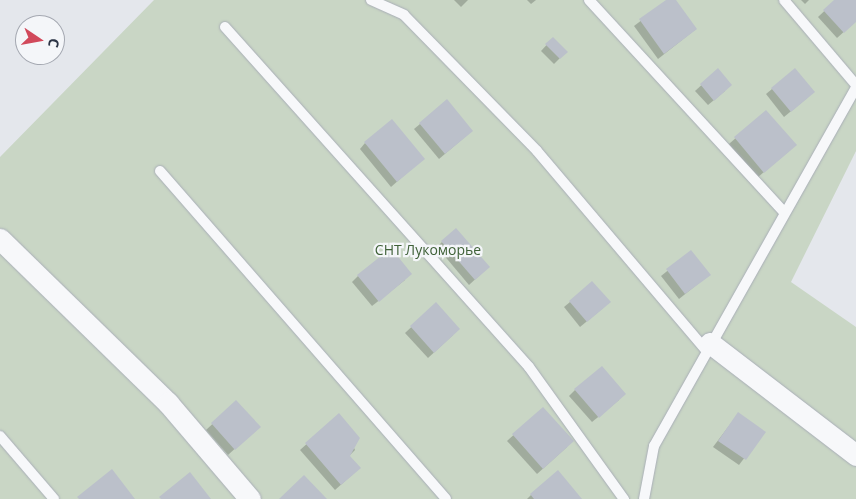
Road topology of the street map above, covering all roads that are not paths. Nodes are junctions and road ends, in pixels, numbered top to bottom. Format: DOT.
graph roads {
  1 [pos="371,0"];
  2 [pos="589,0"];
  3 [pos="784,0"];
  4 [pos="225,27"];
  5 [pos="856,86"];
  6 [pos="160,171"];
  7 [pos="784,212"];
  8 [pos="0,239"];
  9 [pos="708,347"];
  10 [pos="0,436"];
  11 [pos="856,454"];
  12 [pos="54,499"];
  13 [pos="250,499"];
  14 [pos="446,499"];
  15 [pos="624,499"];
  16 [pos="644,499"];
  1 -- 9 [label="lane"];
  2 -- 7 [label="lane"];
  3 -- 5 [label="lane"];
  4 -- 15 [label="lane"];
  5 -- 7 [label="lane"];
  6 -- 14 [label="lane"];
  7 -- 9 [label="lane"];
  8 -- 13 [label="street"];
  9 -- 11 [label="street"];
  9 -- 16 [label="lane"];
  10 -- 12 [label="lane"];
}
